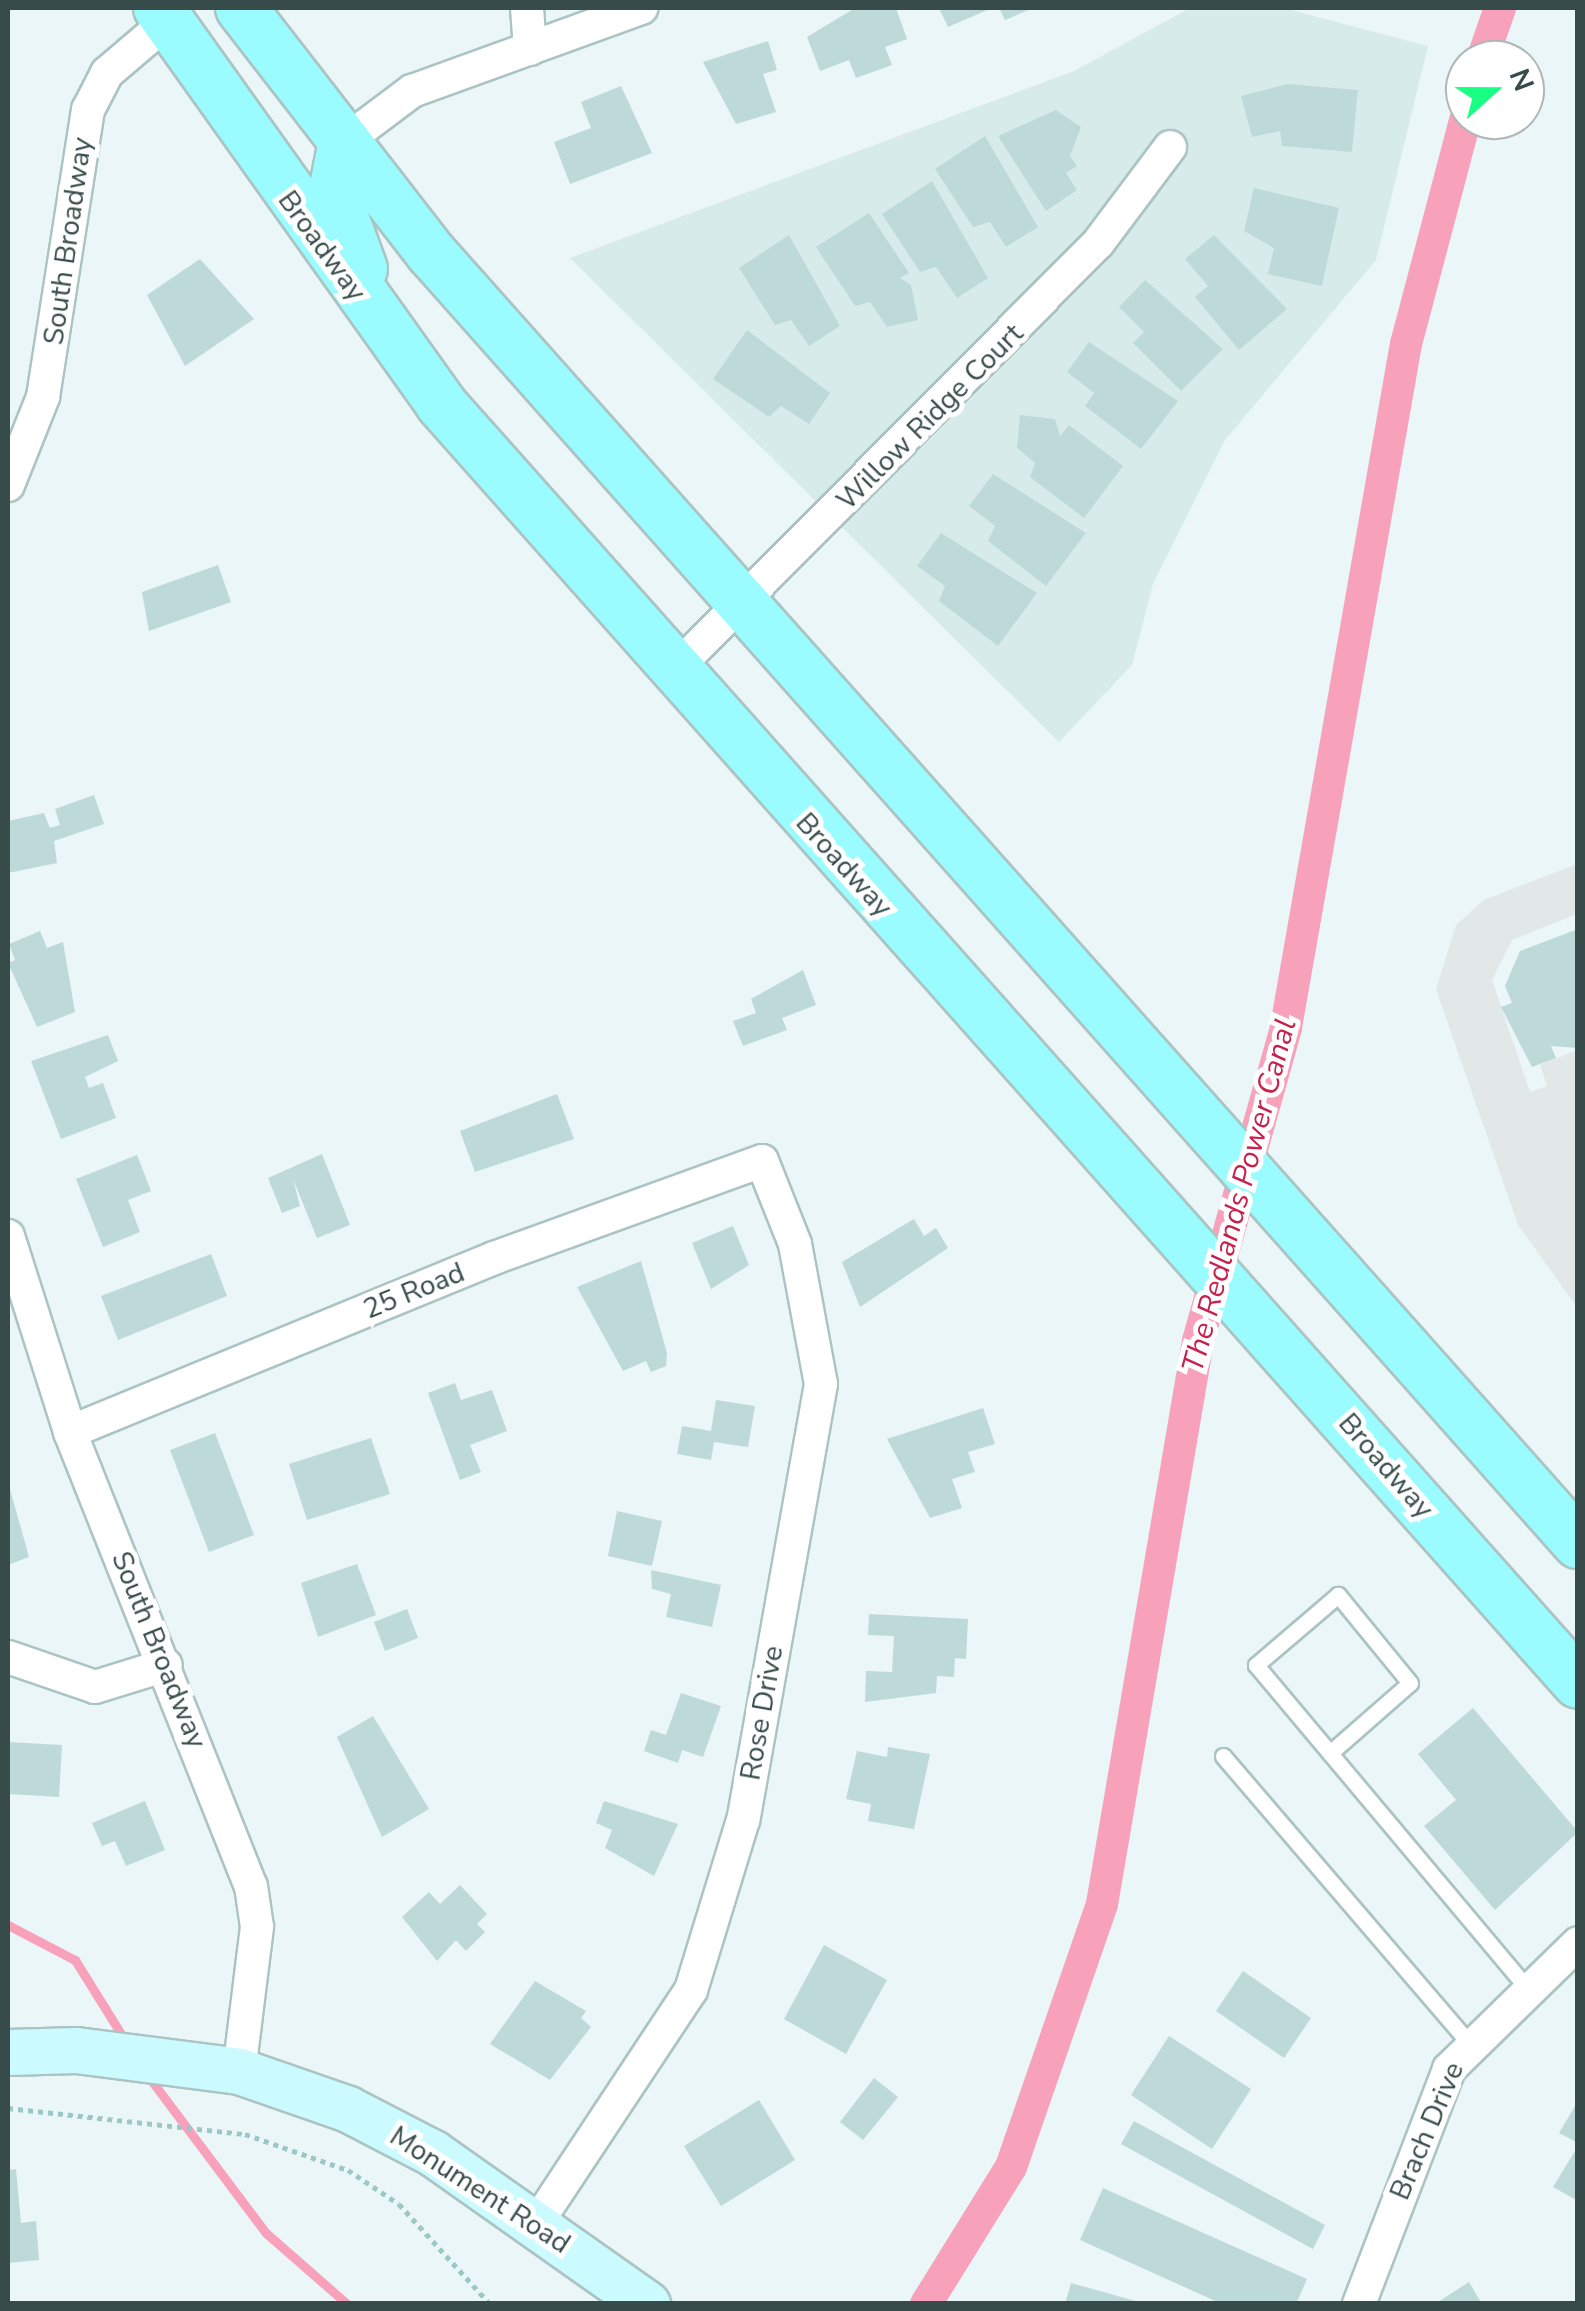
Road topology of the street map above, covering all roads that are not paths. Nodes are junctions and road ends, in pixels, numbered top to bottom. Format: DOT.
graph roads {
  1 [pos="241,8"];
  2 [pos="528,8"];
  3 [pos="641,8"];
  4 [pos="163,15"];
  5 [pos="530,49"];
  6 [pos="344,142"];
  7 [pos="1170,147"];
  8 [pos="474,442"];
  9 [pos="8,485"];
  10 [pos="741,604"];
  11 [pos="673,671"];
  12 [pos="762,1162"];
  13 [pos="8,1236"];
  14 [pos="70,1432"];
  15 [pos="1578,1543"];
  16 [pos="1488,1582"];
  17 [pos="8,1657"];
  18 [pos="166,1665"];
  19 [pos="1578,1666"];
  20 [pos="1578,1683"];
  21 [pos="1578,1710"];
  22 [pos="1330,1753"];
  23 [pos="1222,1756"];
  24 [pos="1578,1943"];
  25 [pos="1526,1987"];
  26 [pos="1468,2041"];
  27 [pos="8,2052"];
  28 [pos="238,2071"];
  29 [pos="538,2222"];
  30 [pos="647,2304"];
  31 [pos="1359,2304"];
  1 -- 6 [label="main road"];
  2 -- 5 [label="street"];
  3 -- 5 [label="street"];
  4 -- 8 [label="main road, Broadway"];
  4 -- 9 [label="street, South Broadway"];
  5 -- 6 [label="street"];
  6 -- 8 [label="main road"];
  6 -- 10 [label="main road"];
  7 -- 10 [label="street, Willow Ridge Court"];
  8 -- 11 [label="main road, Broadway"];
  10 -- 11 [label="street, Willow Ridge Court"];
  10 -- 15 [label="main road"];
  11 -- 16 [label="main road, Broadway"];
  12 -- 14 [label="street, 25 Road"];
  12 -- 29 [label="street, Rose Drive"];
  13 -- 14 [label="street, South Broadway"];
  14 -- 18 [label="street, South Broadway"];
  16 -- 19 [label="main road"];
  16 -- 20 [label="main road, Broadway"];
  16 -- 21 [label="main road"];
  17 -- 18 [label="street"];
  18 -- 28 [label="street, South Broadway"];
  22 -- 22 [label="lane"];
  22 -- 25 [label="lane"];
  23 -- 26 [label="lane"];
  24 -- 25 [label="street, Brach Drive"];
  25 -- 26 [label="street, Brach Drive"];
  26 -- 31 [label="street, Brach Drive"];
  27 -- 28 [label="main road, Monument Road"];
  28 -- 29 [label="main road, Monument Road"];
  29 -- 30 [label="main road, Monument Road"];
}
